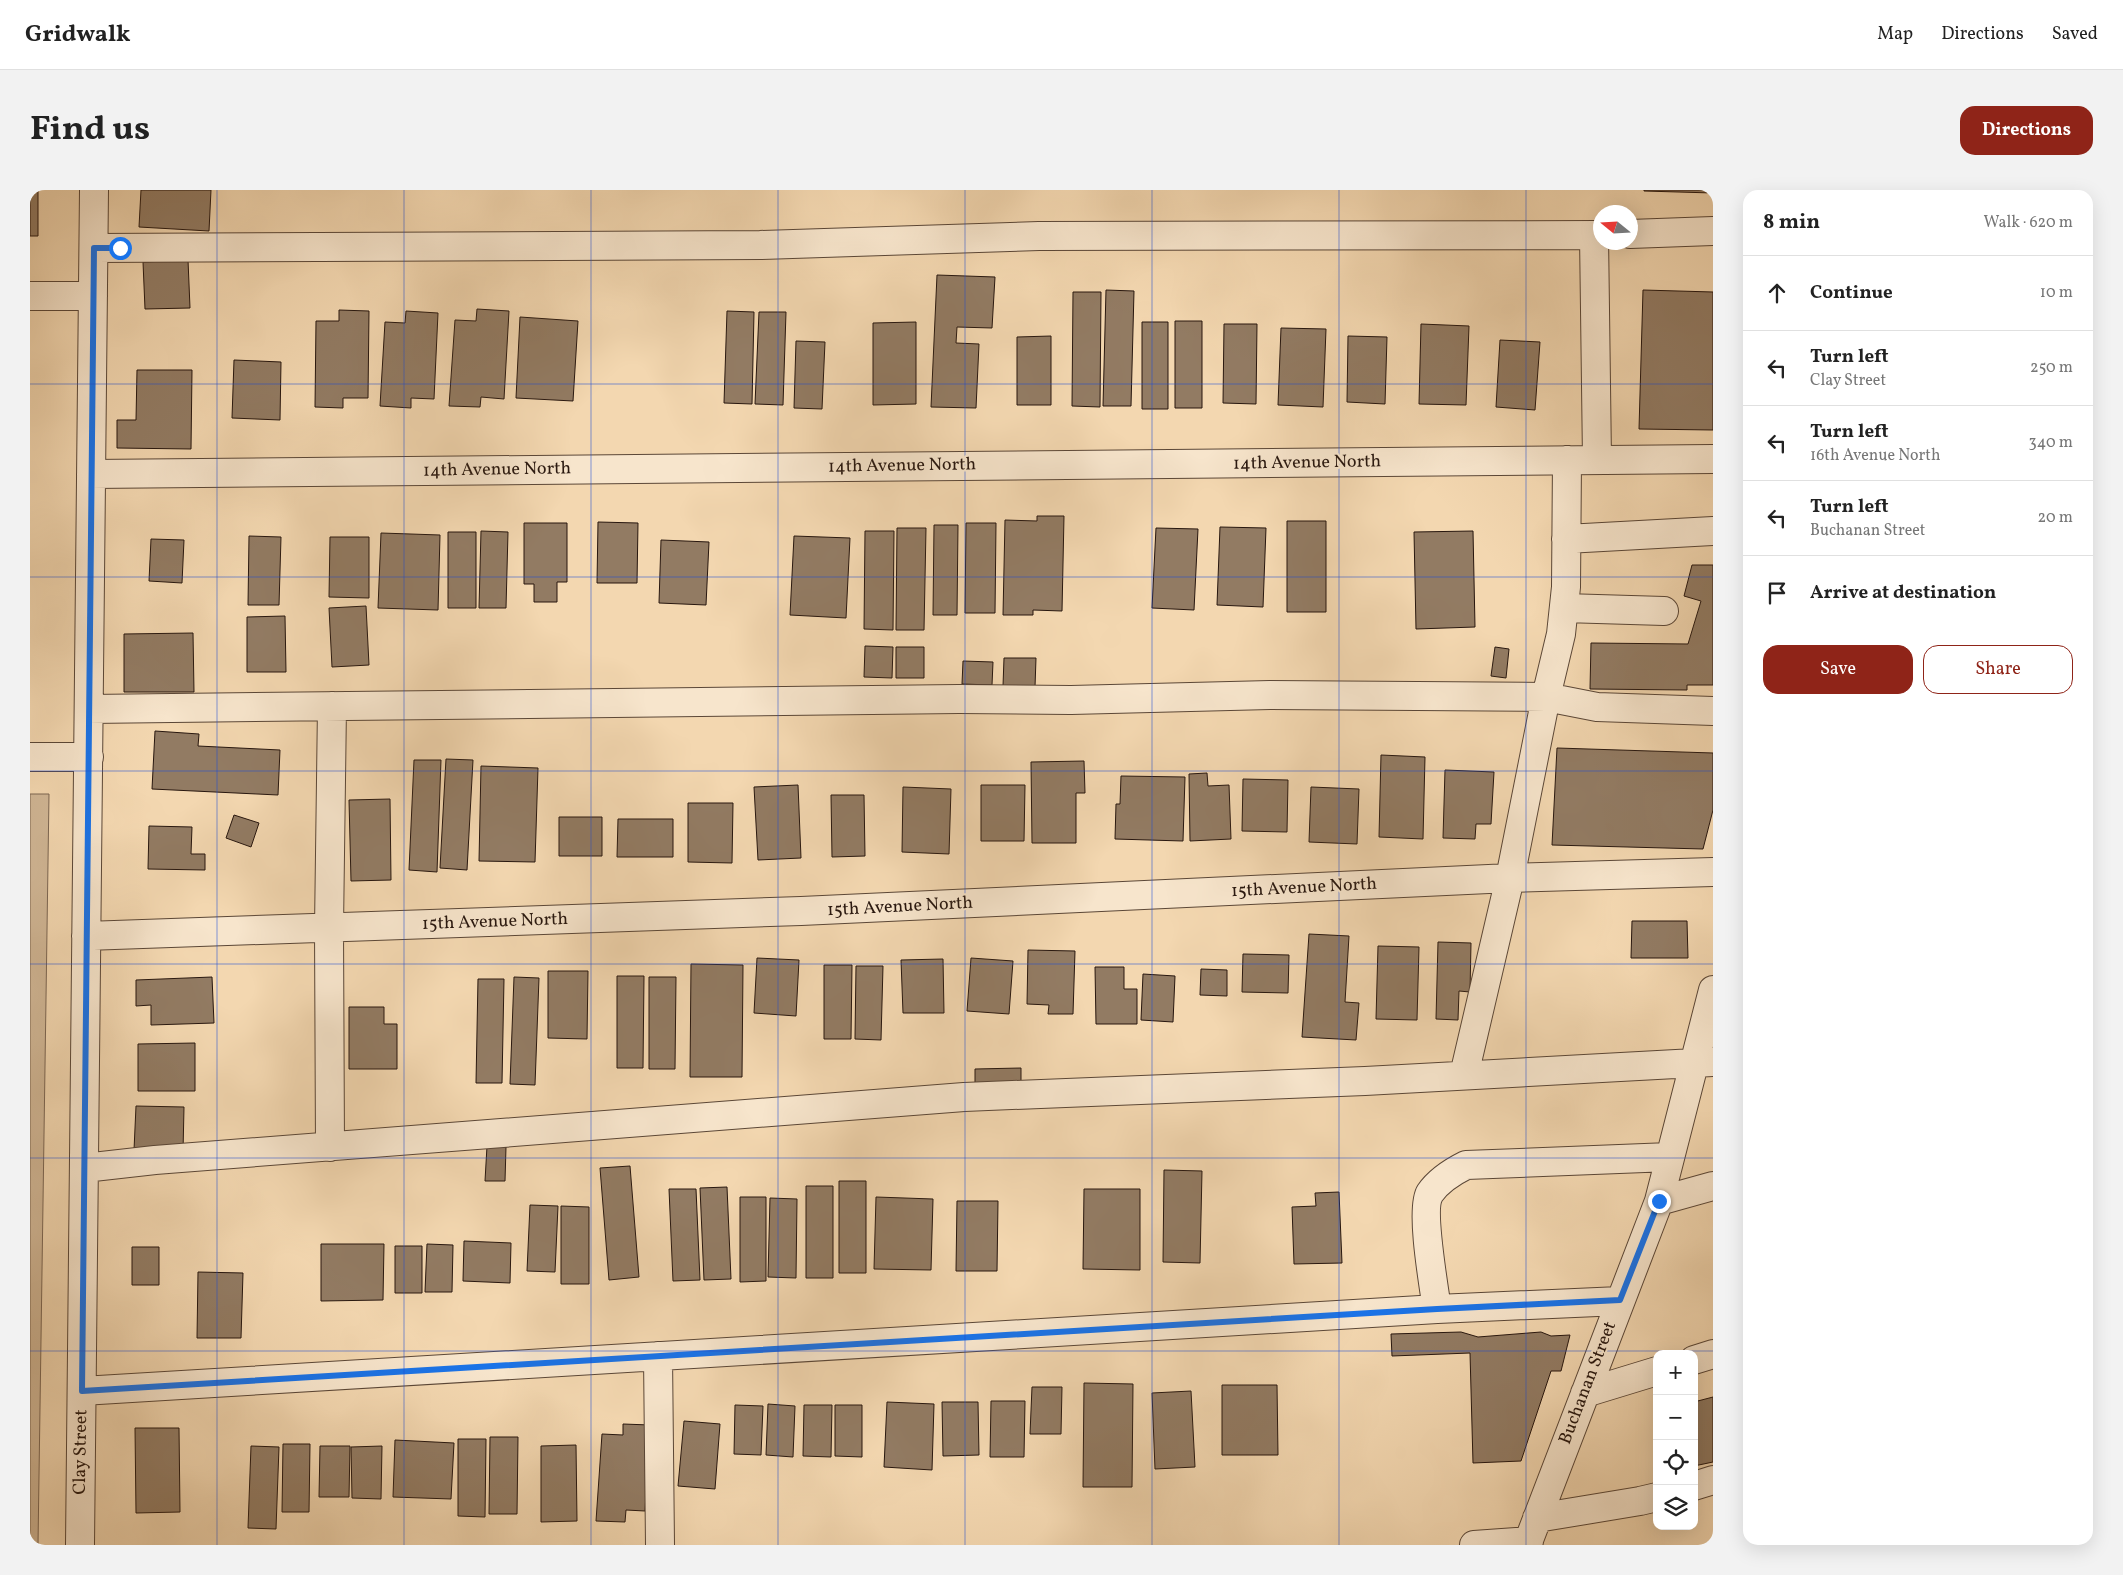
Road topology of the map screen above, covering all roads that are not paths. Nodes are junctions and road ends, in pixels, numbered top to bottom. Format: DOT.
graph roads {
  1 [pos="94,190"];
  2 [pos="1713,230"];
  3 [pos="1638,234"];
  4 [pos="1593,235"];
  5 [pos="94,248"];
  6 [pos="1597,250"];
  7 [pos="30,296"];
  8 [pos="93,296"];
  9 [pos="1713,459"];
  10 [pos="1567,460"];
  11 [pos="1597,460"];
  12 [pos="92,474"];
  13 [pos="1713,531"];
  14 [pos="1566,539"];
  15 [pos="1564,608"];
  16 [pos="1664,611"];
  17 [pos="1546,697"];
  18 [pos="332,706"];
  19 [pos="89,709"];
  20 [pos="1713,711"];
  21 [pos="30,757"];
  22 [pos="89,757"];
  23 [pos="1713,872"];
  24 [pos="1510,878"];
  25 [pos="329,928"];
  26 [pos="86,936"];
  27 [pos="1713,990"];
  28 [pos="1704,1062"];
  29 [pos="1464,1075"];
  30 [pos="330,1147"];
  31 [pos="1670,1157"];
  32 [pos="84,1168"];
  33 [pos="1713,1186"];
  34 [pos="1659,1201"];
  35 [pos="1620,1300"];
  36 [pos="1437,1309"];
  37 [pos="1713,1354"];
  38 [pos="658,1356"];
  39 [pos="1698,1359"];
  40 [pos="1653,1372"];
  41 [pos="82,1391"];
  42 [pos="1585,1393"];
  43 [pos="1713,1480"];
  44 [pos="1697,1485"];
  45 [pos="1653,1497"];
  46 [pos="1531,1535"];
  47 [pos="80,1545"];
  48 [pos="660,1545"];
  49 [pos="1474,1545"];
  1 -- 5 [label="street, Clay Street"];
  2 -- 3 [label="street"];
  4 -- 5 [label="street"];
  5 -- 8 [label="street, Clay Street"];
  6 -- 11 [label="street"];
  7 -- 8 [label="street"];
  8 -- 12 [label="street, Clay Street"];
  9 -- 11 [label="street, 14th Avenue North"];
  10 -- 11 [label="street, 14th Avenue North"];
  10 -- 12 [label="street, 14th Avenue North"];
  10 -- 14 [label="street"];
  12 -- 19 [label="street, Clay Street"];
  13 -- 14 [label="street"];
  14 -- 15 [label="street"];
  15 -- 16 [label="street"];
  15 -- 17 [label="street"];
  17 -- 18 [label="street"];
  17 -- 20 [label="street"];
  17 -- 24 [label="street"];
  18 -- 19 [label="street"];
  18 -- 25 [label="street"];
  19 -- 22 [label="street, Clay Street"];
  21 -- 22 [label="street"];
  22 -- 26 [label="street, Clay Street"];
  23 -- 24 [label="street, 15th Avenue North"];
  24 -- 25 [label="street, 15th Avenue North"];
  24 -- 29 [label="street"];
  25 -- 26 [label="street, 15th Avenue North"];
  25 -- 30 [label="street"];
  26 -- 32 [label="street, Clay Street"];
  27 -- 28 [label="street, Buchanan Street"];
  28 -- 29 [label="street"];
  28 -- 31 [label="street, Buchanan Street"];
  29 -- 30 [label="street"];
  30 -- 32 [label="street"];
  31 -- 34 [label="street, Buchanan Street"];
  31 -- 36 [label="street"];
  32 -- 41 [label="street, Clay Street"];
  33 -- 34 [label="street"];
  34 -- 35 [label="street, Buchanan Street"];
  35 -- 36 [label="street"];
  35 -- 42 [label="street, Buchanan Street"];
  36 -- 38 [label="street"];
  37 -- 39 [label="street"];
  38 -- 41 [label="street"];
  38 -- 48 [label="street"];
  40 -- 42 [label="street"];
  41 -- 47 [label="street, Clay Street"];
  42 -- 46 [label="street, Buchanan Street"];
  43 -- 44 [label="street"];
  45 -- 46 [label="street"];
  46 -- 49 [label="street"];
}
